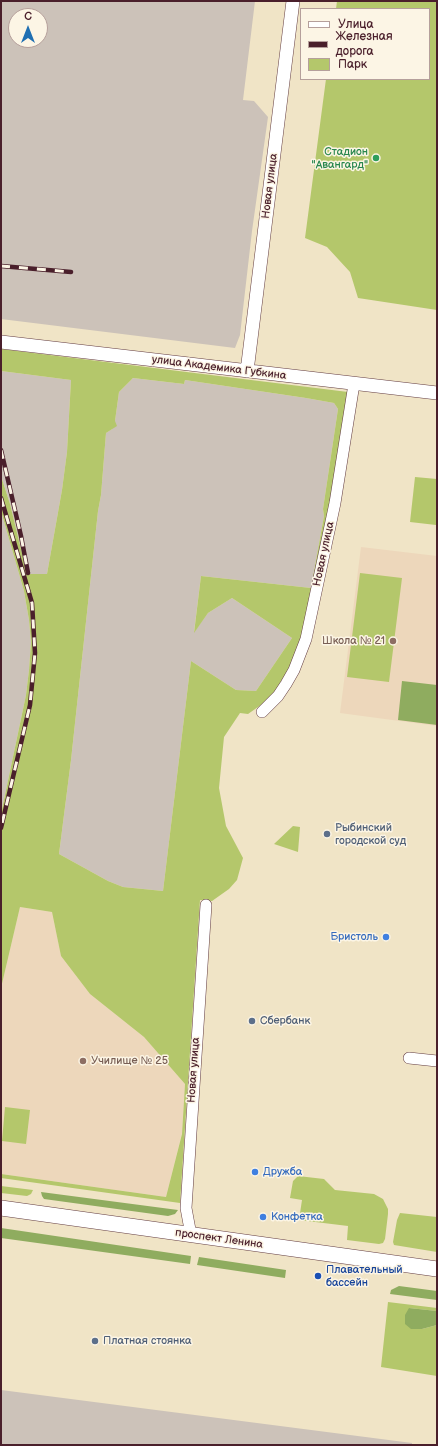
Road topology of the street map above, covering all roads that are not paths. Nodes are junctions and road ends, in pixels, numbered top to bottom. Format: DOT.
graph roads {
  1 [pos="293,1"];
  2 [pos="1,342"];
  3 [pos="247,371"];
  4 [pos="354,384"];
  5 [pos="437,393"];
  6 [pos="262,712"];
  7 [pos="206,905"];
  8 [pos="409,1058"];
  9 [pos="437,1061"];
  10 [pos="1,1208"];
  11 [pos="191,1235"];
  12 [pos="437,1270"];
  1 -- 3 [label="street, Новая улица"];
  2 -- 3 [label="street, улица Академика Губкина"];
  3 -- 4 [label="street, улица Академика Губкина"];
  4 -- 5 [label="street, улица Академика Губкина"];
  4 -- 6 [label="street, Новая улица"];
  7 -- 11 [label="street, Новая улица"];
  8 -- 9 [label="street"];
  10 -- 11 [label="main road, проспект Ленина"];
  11 -- 12 [label="main road, проспект Ленина"];
}
